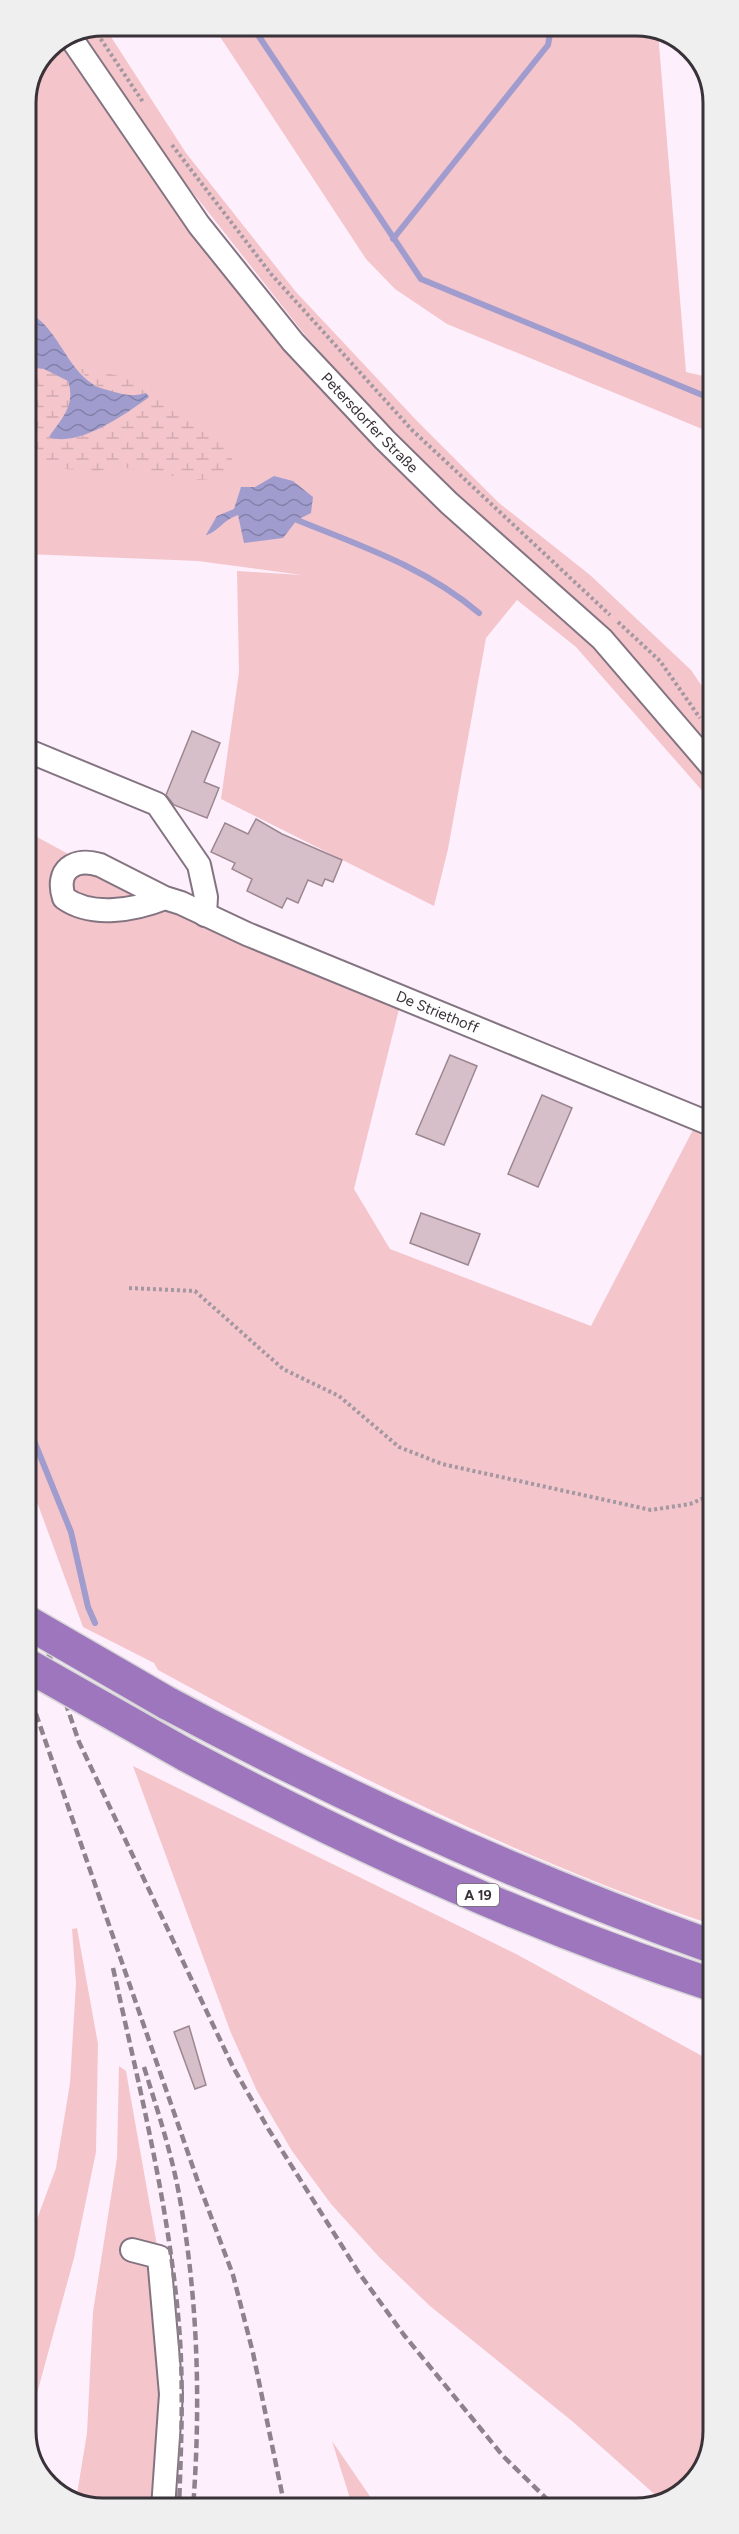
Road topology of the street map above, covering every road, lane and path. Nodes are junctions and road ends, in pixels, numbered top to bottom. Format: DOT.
graph roads {
  1 [pos="99,36"];
  2 [pos="74,43"];
  3 [pos="144,104"];
  4 [pos="169,142"];
  5 [pos="703,721"];
  6 [pos="36,754"];
  7 [pos="703,757"];
  8 [pos="165,898"];
  9 [pos="205,915"];
  10 [pos="703,1121"];
  11 [pos="129,1288"];
  12 [pos="703,1498"];
  13 [pos="36,1627"];
  14 [pos="36,1670"];
  15 [pos="703,1943"];
  16 [pos="703,1982"];
  17 [pos="132,2250"];
  18 [pos="164,2498"];
  1 -- 3 [label="path"];
  2 -- 7 [label="street, Petersdorfer Straße"];
  4 -- 5 [label="path"];
  6 -- 9 [label="street"];
  8 -- 9 [label="street, De Striethoff"];
  9 -- 10 [label="street, De Striethoff"];
  11 -- 12 [label="path"];
  13 -- 15 [label="highway, A 19, bridge"];
  14 -- 16 [label="highway, A 19, bridge"];
  17 -- 18 [label="street"];
}
